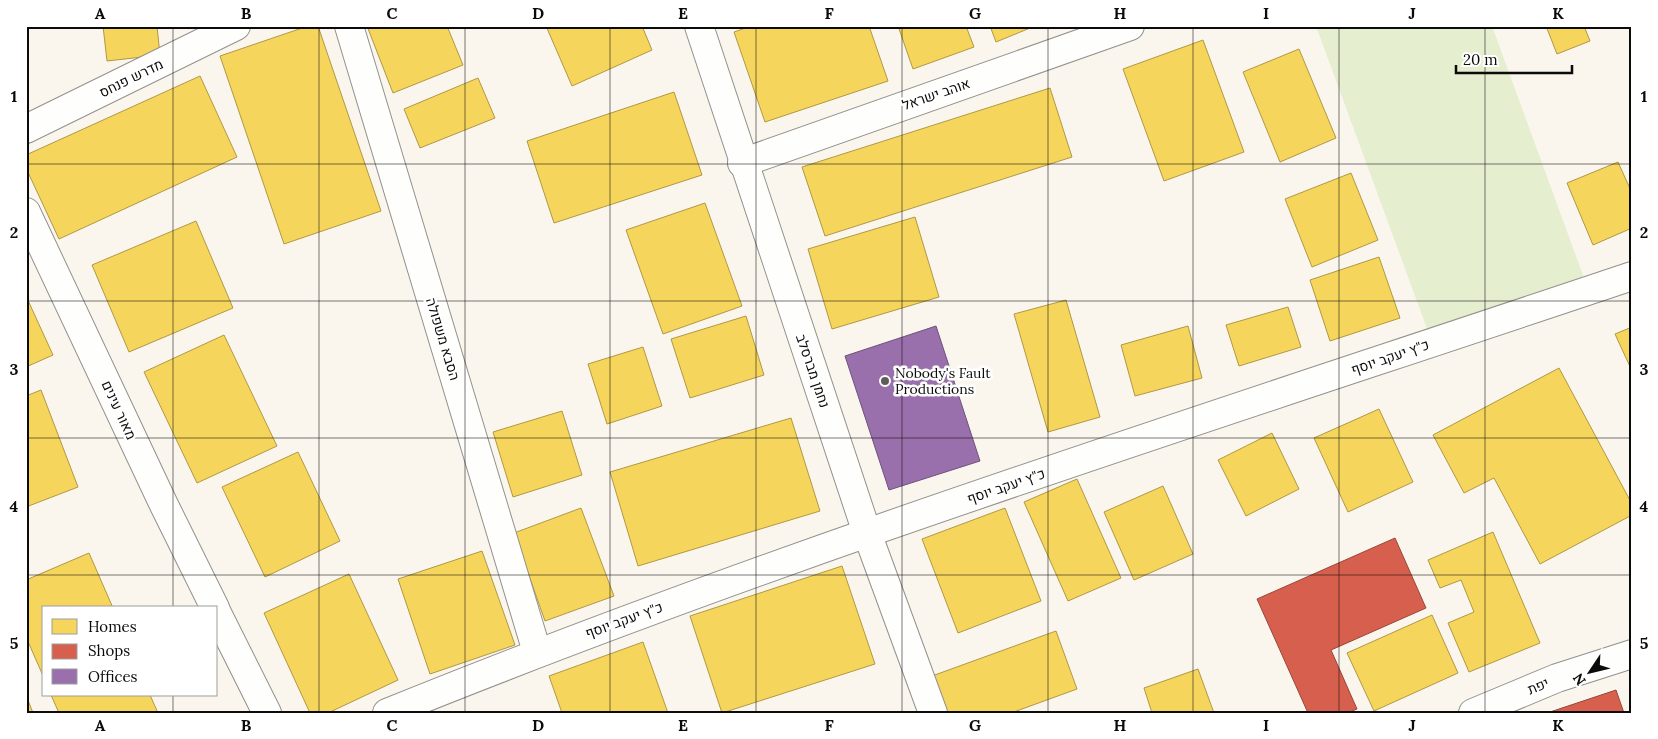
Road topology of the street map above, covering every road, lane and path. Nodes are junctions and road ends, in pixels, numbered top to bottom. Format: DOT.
graph roads {
  1 [pos="236,26"];
  2 [pos="349,26"];
  3 [pos="699,26"];
  4 [pos="1130,26"];
  5 [pos="26,129"];
  6 [pos="742,162"];
  7 [pos="26,212"];
  8 [pos="1632,276"];
  9 [pos="867,532"];
  10 [pos="214,606"];
  11 [pos="218,613"];
  12 [pos="537,652"];
  13 [pos="1632,654"];
  14 [pos="267,713"];
  15 [pos="387,713"];
  16 [pos="933,713"];
  17 [pos="1473,713"];
  1 -- 5 [label="street, מדרש פנחס"];
  2 -- 12 [label="street, הסבא משפולה"];
  3 -- 6 [label="street, נחמן מברסלב"];
  4 -- 6 [label="street, אוהב ישראל"];
  6 -- 9 [label="street, נחמן מברסלב"];
  7 -- 10 [label="street, מאור עינים"];
  8 -- 9 [label="street, כ\"ץ יעקב יוסף"];
  9 -- 12 [label="street, כ\"ץ יעקב יוסף"];
  9 -- 16 [label="street, נחמן מברסלב"];
  11 -- 14 [label="street, מאור עינים"];
  12 -- 15 [label="street, כ\"ץ יעקב יוסף"];
  13 -- 17 [label="street, יפת"];
}
